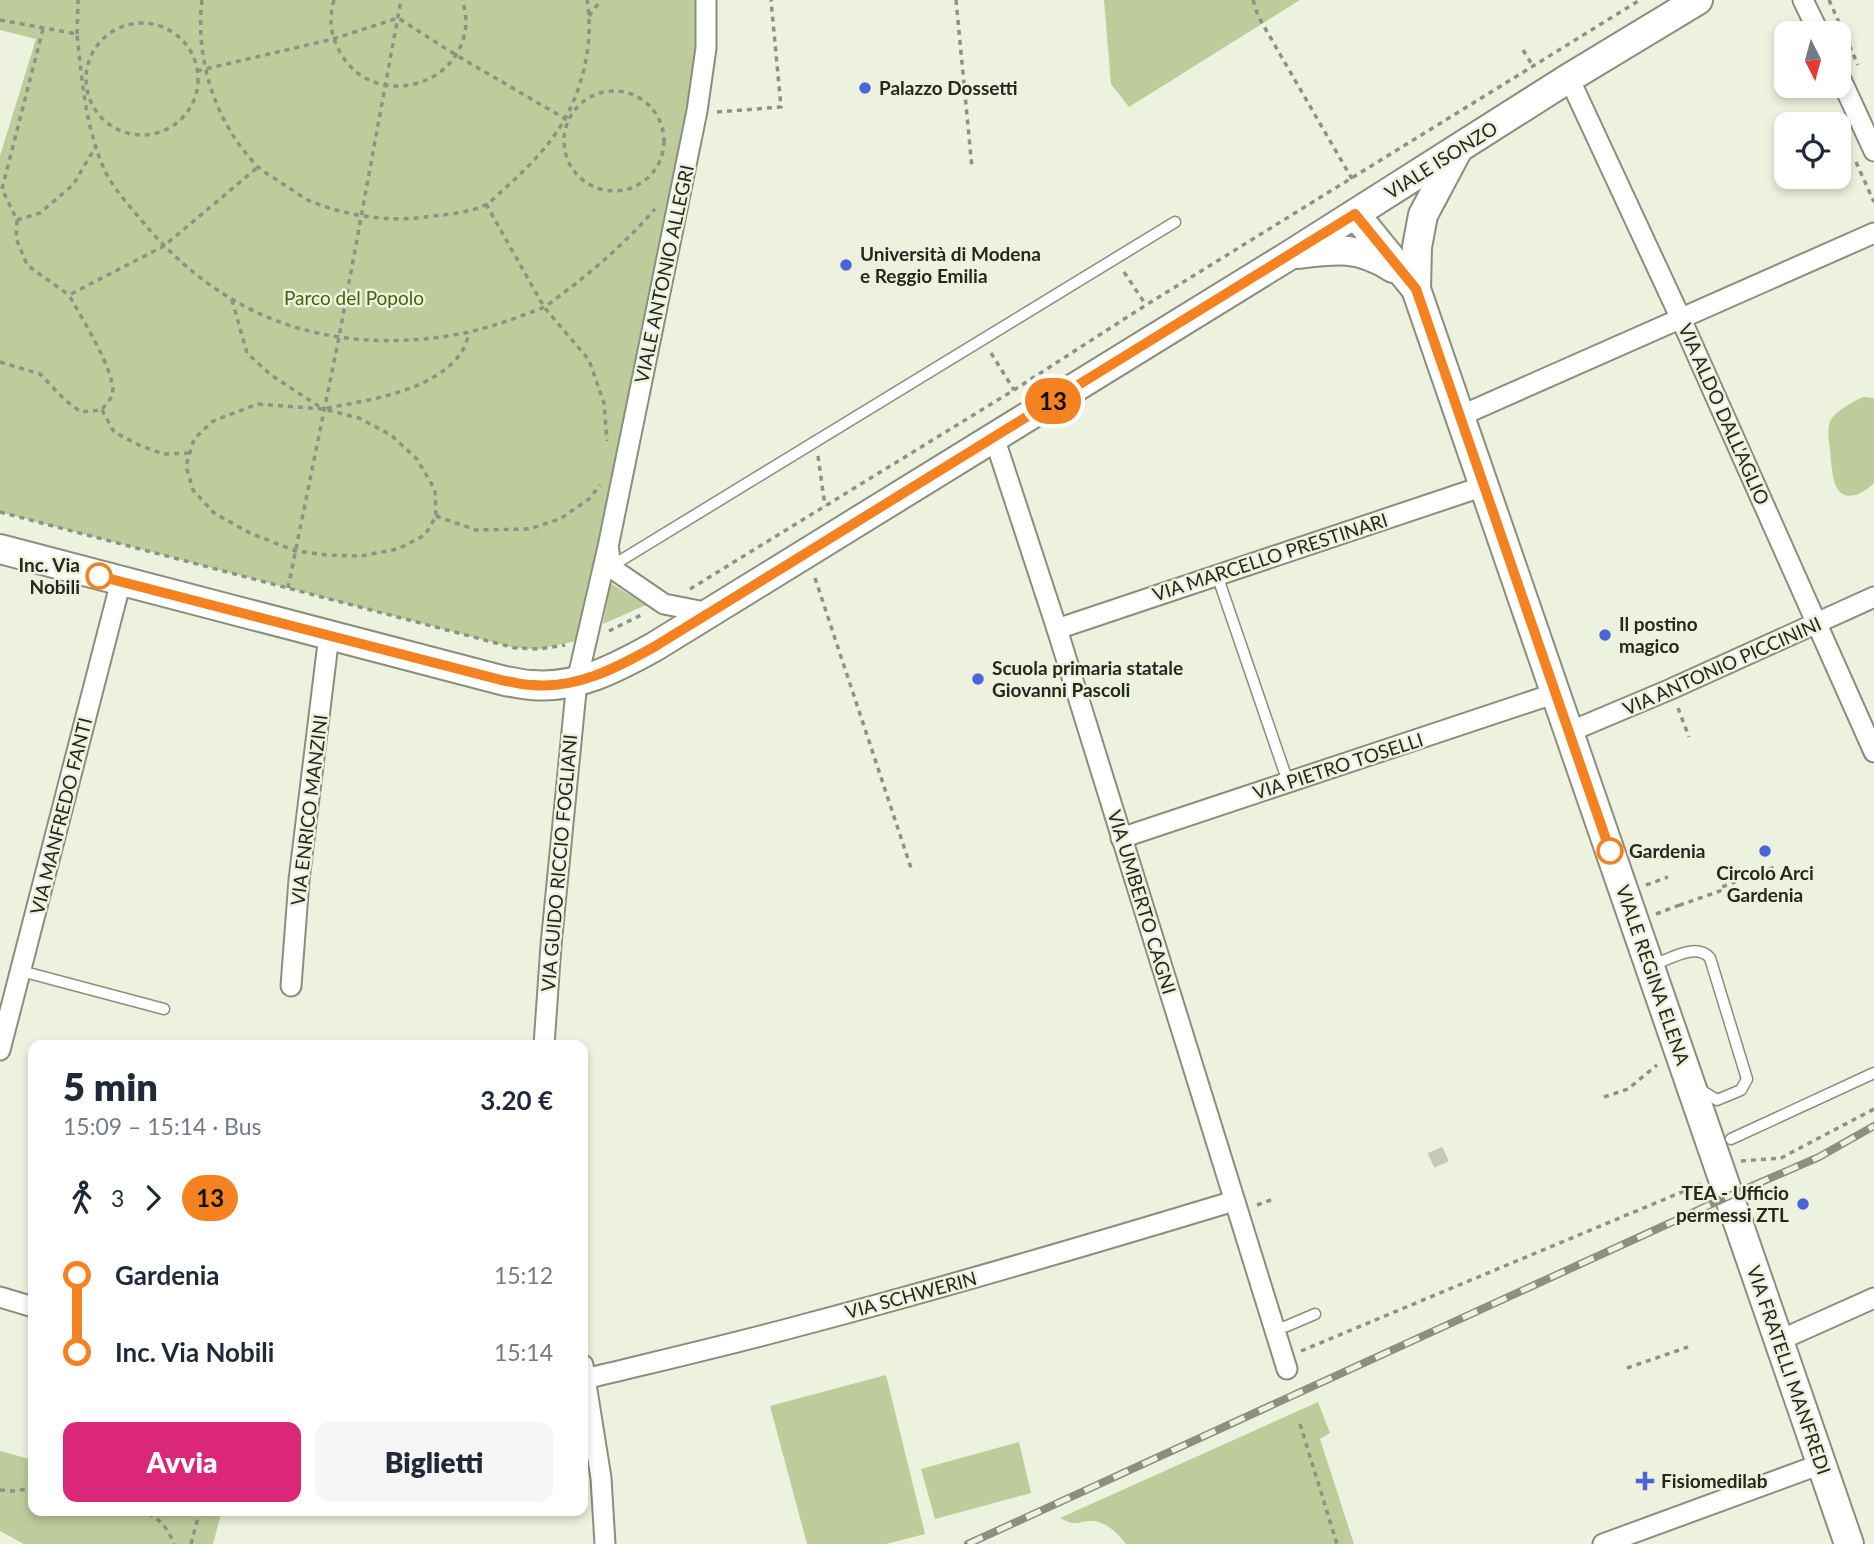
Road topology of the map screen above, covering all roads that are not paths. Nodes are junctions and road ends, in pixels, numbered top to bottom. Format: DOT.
graph roads {
  1 [pos="706,0"];
  2 [pos="1698,0"];
  3 [pos="1803,0"];
  4 [pos="1813,21"];
  5 [pos="1569,78"];
  6 [pos="1850,98"];
  7 [pos="1458,149"];
  8 [pos="1874,151"];
  9 [pos="1355,214"];
  10 [pos="1175,222"];
  11 [pos="1874,233"];
  12 [pos="1290,255"];
  13 [pos="1416,289"];
  14 [pos="1681,319"];
  15 [pos="1460,416"];
  16 [pos="994,437"];
  17 [pos="1484,486"];
  18 [pos="608,547"];
  19 [pos="0,549"];
  20 [pos="610,567"];
  21 [pos="1217,575"];
  22 [pos="121,581"];
  23 [pos="1874,597"];
  24 [pos="710,613"];
  25 [pos="1818,623"];
  26 [pos="1057,629"];
  27 [pos="329,635"];
  28 [pos="577,681"];
  29 [pos="1556,693"];
  30 [pos="1569,732"];
  31 [pos="1874,752"];
  32 [pos="1288,782"];
  33 [pos="1121,838"];
  34 [pos="1650,966"];
  35 [pos="21,971"];
  36 [pos="291,986"];
  37 [pos="164,1009"];
  38 [pos="544,1040"];
  39 [pos="0,1050"];
  40 [pos="1874,1073"];
  41 [pos="1690,1084"];
  42 [pos="1731,1139"];
  43 [pos="1730,1177"];
  44 [pos="1243,1204"];
  45 [pos="0,1297"];
  46 [pos="1874,1298"];
  47 [pos="28,1305"];
  48 [pos="1315,1314"];
  49 [pos="1275,1329"];
  50 [pos="1778,1341"];
  51 [pos="1285,1363"];
  52 [pos="588,1371"];
  53 [pos="588,1398"];
  54 [pos="1821,1464"];
  55 [pos="605,1544"];
  56 [pos="1603,1544"];
  57 [pos="1849,1544"];
  1 -- 18 [label="street, VIALE ANTONIO ALLEGRI"];
  2 -- 5 [label="main road, VIALE ISONZO"];
  3 -- 4 [label="street"];
  5 -- 7 [label="main road, VIALE ISONZO"];
  5 -- 14 [label="street, VIA ALDO DALL'AGLIO"];
  6 -- 8 [label="street"];
  7 -- 9 [label="main road, VIALE ISONZO"];
  7 -- 13 [label="main road"];
  9 -- 12 [label="main road, VIALE ISONZO"];
  9 -- 13 [label="main road, VIALE REGINA ELENA"];
  10 -- 20 [label="lane"];
  11 -- 14 [label="street"];
  12 -- 13 [label="main road"];
  12 -- 16 [label="main road, VIALE ISONZO"];
  13 -- 15 [label="main road, VIALE REGINA ELENA"];
  14 -- 15 [label="street"];
  14 -- 25 [label="street, VIA ALDO DALL'AGLIO"];
  15 -- 17 [label="main road, VIALE REGINA ELENA"];
  16 -- 24 [label="main road, VIALE ISONZO"];
  16 -- 26 [label="street, VIA UMBERTO CAGNI"];
  17 -- 21 [label="street, VIA MARCELLO PRESTINARI"];
  17 -- 29 [label="main road, VIALE REGINA ELENA"];
  18 -- 20 [label="street, VIALE ANTONIO ALLEGRI"];
  18 -- 28 [label="street, VIALE ANTONIO ALLEGRI"];
  19 -- 22 [label="main road, VIALE ISONZO"];
  20 -- 24 [label="street"];
  21 -- 26 [label="street, VIA MARCELLO PRESTINARI"];
  21 -- 32 [label="lane"];
  22 -- 27 [label="main road, VIALE ISONZO"];
  22 -- 35 [label="street, VIA MANFREDO FANTI"];
  23 -- 25 [label="street, VIA ANTONIO PICCININI"];
  24 -- 28 [label="main road, VIALE ISONZO"];
  25 -- 30 [label="street, VIA ANTONIO PICCININI"];
  25 -- 31 [label="street, VIA ALDO DALL'AGLIO"];
  26 -- 33 [label="street, VIA UMBERTO CAGNI"];
  27 -- 28 [label="main road, VIALE ISONZO"];
  27 -- 36 [label="street, VIA ENRICO MANZINI"];
  28 -- 38 [label="street, VIA GUIDO RICCIO FOGLIANI"];
  29 -- 30 [label="main road, VIALE REGINA ELENA"];
  29 -- 32 [label="street, VIA PIETRO TOSELLI"];
  30 -- 34 [label="main road, VIALE REGINA ELENA"];
  32 -- 33 [label="street, VIA PIETRO TOSELLI"];
  33 -- 44 [label="street, VIA UMBERTO CAGNI"];
  34 -- 41 [label="main road, VIALE REGINA ELENA"];
  34 -- 41 [label="lane"];
  35 -- 37 [label="lane"];
  35 -- 39 [label="street, VIA MANFREDO FANTI"];
  40 -- 42 [label="lane"];
  41 -- 43 [label="main road, VIALE REGINA ELENA"];
  43 -- 50 [label="main road, VIA FRATELLI MANFREDI"];
  44 -- 49 [label="street, VIA UMBERTO CAGNI"];
  44 -- 52 [label="street, VIA SCHWERIN"];
  45 -- 47 [label="street"];
  46 -- 50 [label="street"];
  48 -- 49 [label="lane"];
  49 -- 51 [label="street, VIA UMBERTO CAGNI"];
  50 -- 54 [label="main road, VIA FRATELLI MANFREDI"];
  53 -- 55 [label="street"];
  54 -- 56 [label="street"];
  54 -- 57 [label="main road, VIA FRATELLI MANFREDI"];
}
